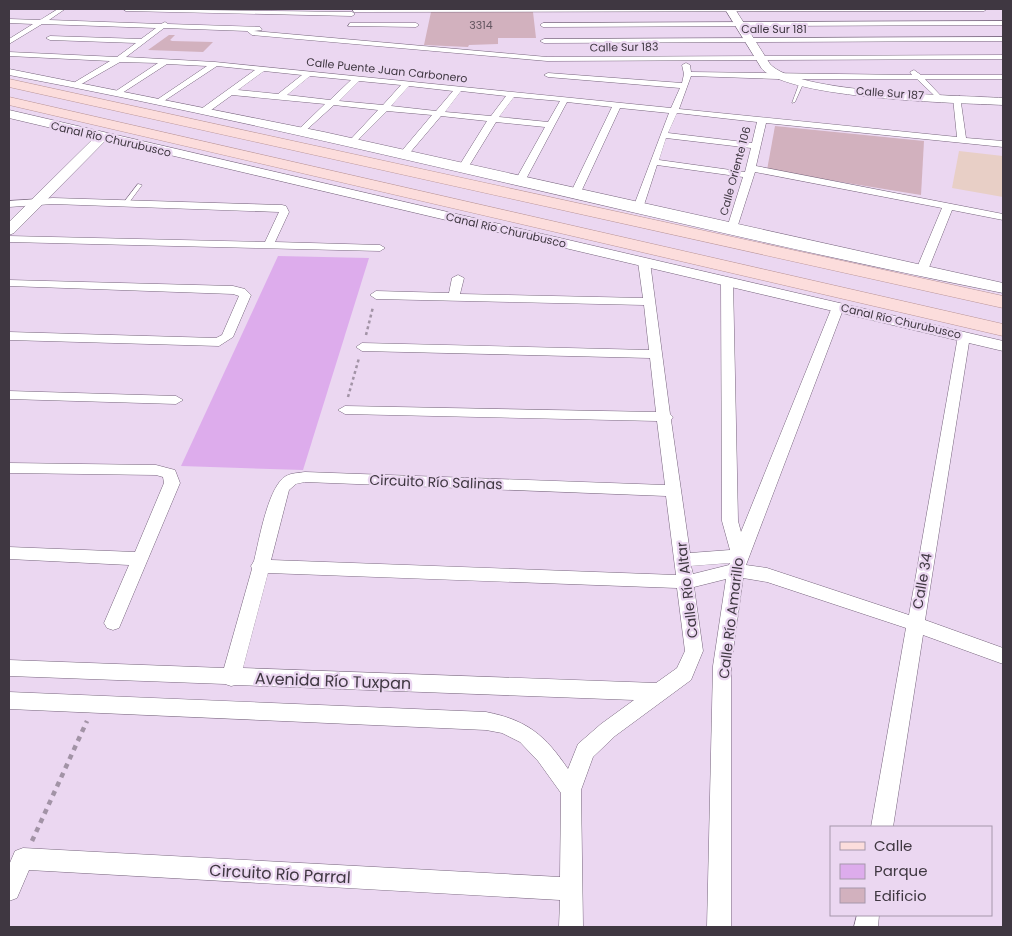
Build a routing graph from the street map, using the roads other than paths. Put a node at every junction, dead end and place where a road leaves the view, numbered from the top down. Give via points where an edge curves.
1 (62, 9) edge
2 (126, 9) edge
3 (421, 9) edge
4 (541, 9) edge
5 (662, 9) edge
6 (730, 9) edge
7 (852, 9) edge
8 (972, 9) edge
9 (984, 9) edge
10 (182, 10) edge
11 (353, 11) edge
12 (9, 20) edge
13 (263, 20) edge
14 (41, 22) junction
15 (991, 23) junction
16 (1003, 23) edge
17 (669, 24) junction
18 (740, 24) junction
19 (867, 24) junction
20 (350, 25) junction
21 (543, 25) junction
22 (162, 26) junction
23 (320, 30) dead end
24 (1003, 32) edge
25 (9, 36) edge
26 (18, 36) junction
27 (415, 36) junction
28 (50, 38) dead end
29 (344, 40) junction
30 (676, 40) junction
31 (750, 40) junction
32 (882, 40) junction
33 (1003, 40) edge
34 (142, 41) junction
35 (544, 41) junction
36 (9, 42) edge
37 (894, 51) junction
38 (9, 54) edge
39 (1003, 57) edge
40 (121, 58) junction
41 (684, 58) junction
42 (761, 58) junction
43 (546, 59) junction
44 (168, 60) junction
45 (215, 64) junction
46 (262, 69) junction
47 (9, 72) edge
48 (309, 73) junction
49 (688, 74) junction
50 (918, 76) junction
51 (1003, 76) edge
52 (778, 77) junction
53 (358, 78) junction
54 (9, 83) edge
55 (408, 83) junction
56 (78, 84) junction
57 (800, 84) junction
58 (550, 86) junction
59 (684, 86) junction
60 (460, 88) junction
61 (231, 92) junction
62 (120, 93) junction
63 (513, 94) junction
64 (280, 96) junction
65 (937, 96) junction
66 (957, 98) junction
67 (565, 99) junction
68 (9, 101) edge
69 (161, 101) junction
70 (332, 102) junction
71 (794, 102) dead end
72 (1003, 102) edge
73 (617, 104) junction
74 (385, 108) junction
75 (674, 110) junction
76 (204, 111) junction
77 (439, 113) junction
78 (9, 114) edge
79 (493, 119) junction
80 (762, 120) junction
81 (550, 125) junction
82 (302, 131) junction
83 (664, 135) junction
84 (102, 137) junction
85 (962, 139) junction
86 (353, 142) junction
87 (1003, 144) edge
88 (755, 146) junction
89 (405, 153) junction
90 (656, 162) junction
91 (464, 166) junction
92 (750, 172) junction
93 (521, 179) junction
94 (140, 185) dead end
95 (576, 192) junction
96 (36, 203) junction
97 (126, 203) junction
98 (9, 204) edge
99 (948, 207) junction
100 (638, 208) junction
101 (1003, 217) edge
102 (732, 228) junction
103 (9, 230) edge
104 (9, 239) edge
105 (269, 244) junction
106 (380, 248) dead end
107 (644, 262) junction
108 (922, 270) junction
109 (458, 278) dead end
110 (727, 281) junction
111 (9, 283) edge
112 (1003, 288) edge
113 (376, 295) dead end
114 (454, 296) junction
115 (649, 302) junction
116 (1003, 302) edge
117 (838, 307) junction
118 (1003, 330) edge
119 (9, 336) edge
120 (964, 336) junction
121 (1003, 346) edge
122 (362, 347) dead end
123 (657, 354) junction
124 (9, 395) edge
125 (176, 400) dead end
126 (345, 410) dead end
127 (666, 416) junction
128 (9, 468) edge
129 (675, 491) junction
130 (9, 554) edge
131 (140, 558) junction
132 (683, 560) junction
133 (738, 563) junction
134 (259, 566) junction
135 (686, 582) junction
136 (113, 623) dead end
137 (915, 624) junction
138 (1003, 656) edge
139 (9, 668) edge
140 (230, 678) junction
141 (658, 692) junction
142 (9, 700) edge
143 (571, 790) junction
144 (882, 826) edge
145 (9, 890) edge
146 (571, 890) junction
147 (571, 927) edge
148 (719, 927) edge

1 - 14 street
2 - 10 street
3 - 4 street
3 - 11 street
3 - 27 street
4 - 5 street
4 - 21 street
5 - 6 street
5 - 17 street
6 - 7 street
6 - 18 street
7 - 8 street
7 - 19 street
8 - 9 street
8 - 15 street
10 - 13 street
10 - 22 street
11 - 13 street
11 - 20 street
12 - 14 street
13 - 22 street
13 - 23 street
13 - 29 street, Calle Sur 183 via 252,33
14 - 22 street
14 - 26 street
15 - 16 street
15 - 19 street
15 - 24 street
17 - 18 street
17 - 21 street
17 - 30 street
18 - 19 street
18 - 31 street
19 - 32 street
20 - 27 street
20 - 29 street
21 - 35 street
22 - 34 street
25 - 26 street
26 - 36 street
27 - 29 street, Calle Sur 183
27 - 43 street, Calle Sur 183
28 - 34 street
30 - 31 street, Calle Sur 181
30 - 35 street, Calle Sur 181
30 - 41 street
31 - 32 street, Calle Sur 181
31 - 42 street
32 - 33 street, Calle Sur 181
32 - 37 street
34 - 40 street
35 - 43 street
37 - 39 street, Calle Sur 183
37 - 42 street, Calle Sur 183
37 - 50 street
38 - 40 street, Calle Puente Juan Carbonero
40 - 44 street, Calle Puente Juan Carbonero
40 - 56 street
41 - 42 street, Calle Sur 183
41 - 43 street, Calle Sur 183
41 - 49 street
42 - 52 street
43 - 58 street
44 - 45 street, Calle Puente Juan Carbonero
44 - 62 street
45 - 46 street, Calle Puente Juan Carbonero
45 - 69 street
46 - 48 street, Calle Puente Juan Carbonero
46 - 61 street
47 - 56 street
48 - 53 street, Calle Puente Juan Carbonero
48 - 64 street
49 - 52 street
49 - 59 street
50 - 51 street
50 - 52 street
50 - 65 street
52 - 57 street, Calle Sur 187
53 - 55 street, Calle Puente Juan Carbonero
53 - 70 street
54 - 116 main road
55 - 60 street, Calle Puente Juan Carbonero
55 - 74 street
56 - 62 street
57 - 65 street, Calle Sur 187
57 - 71 lane
58 - 59 street
58 - 63 street, Calle Puente Juan Carbonero
58 - 67 street, Calle Puente Juan Carbonero
59 - 75 street
60 - 63 street, Calle Puente Juan Carbonero
60 - 77 street
61 - 64 street
61 - 76 street
62 - 69 street
63 - 79 street
64 - 70 street
65 - 66 street, Calle Sur 187
66 - 72 street, Calle Sur 187
66 - 85 street
67 - 73 street, Calle Puente Juan Carbonero
67 - 81 street
68 - 118 main road, Canal Río Churubusco
69 - 76 street
70 - 74 street
70 - 82 street
73 - 75 street, Calle Puente Juan Carbonero
73 - 95 street
74 - 77 street
74 - 86 street
75 - 80 street, Calle Puente Juan Carbonero
75 - 83 street
76 - 82 street
77 - 79 street
77 - 89 street
78 - 84 street, Canal Río Churubusco
79 - 81 street
79 - 91 street
80 - 85 street, Calle Puente Juan Carbonero
80 - 88 street, Calle Oriente 106
81 - 93 street
82 - 86 street
83 - 88 street
83 - 90 street
84 - 96 street
84 - 107 street, Canal Río Churubusco
85 - 87 street, Calle Puente Juan Carbonero
86 - 89 street
88 - 92 street, Calle Oriente 106
89 - 91 street
90 - 92 street
90 - 100 street
91 - 93 street
92 - 99 street
92 - 102 street, Calle Oriente 106
93 - 95 street
94 - 97 lane
95 - 100 street
96 - 97 street
96 - 98 street
96 - 103 street
97 - 105 street via 282,208 284,212
99 - 101 street
99 - 108 street
100 - 102 street
102 - 108 street
104 - 105 street
105 - 106 street
107 - 110 street, Canal Río Churubusco
107 - 115 street, Calle Río Altar
108 - 112 street
109 - 114 street
110 - 117 street, Canal Río Churubusco
110 - 133 street, Calle Río Amarillo via 730,521
111 - 119 street via 242,291 245,295 226,337 219,342
113 - 114 street
114 - 115 street
115 - 123 street, Calle Río Altar
117 - 120 street, Canal Río Churubusco
117 - 133 street
120 - 121 street, Canal Río Churubusco
120 - 137 street, Calle 34
122 - 123 street
123 - 127 street, Calle Río Altar
124 - 125 street
126 - 127 street
127 - 129 street, Calle Río Altar
128 - 131 street via 156,470 170,474 172,483
129 - 132 street, Calle Río Altar
129 - 134 street, Circuito Río Salinas via 305,477 291,480 282,488
130 - 131 street
131 - 136 street
132 - 133 street
132 - 135 street, Calle Río Altar
133 - 135 street
133 - 137 street
133 - 148 street, Calle Río Amarillo via 722,666
134 - 135 street
134 - 140 street, Circuito Río Salinas
135 - 141 street, Calle Río Altar via 694,651 684,674
137 - 138 street
137 - 144 street, Calle 34
139 - 140 street, Avenida Río Tuxpan
140 - 141 street, Avenida Río Tuxpan
141 - 143 street, Calle Río Altar via 585,751
142 - 143 street via 507,724 528,735
143 - 146 street, Calle Río Altar
145 - 146 street, Circuito Río Parral via 23,860
146 - 147 street, Calle Río Altar

